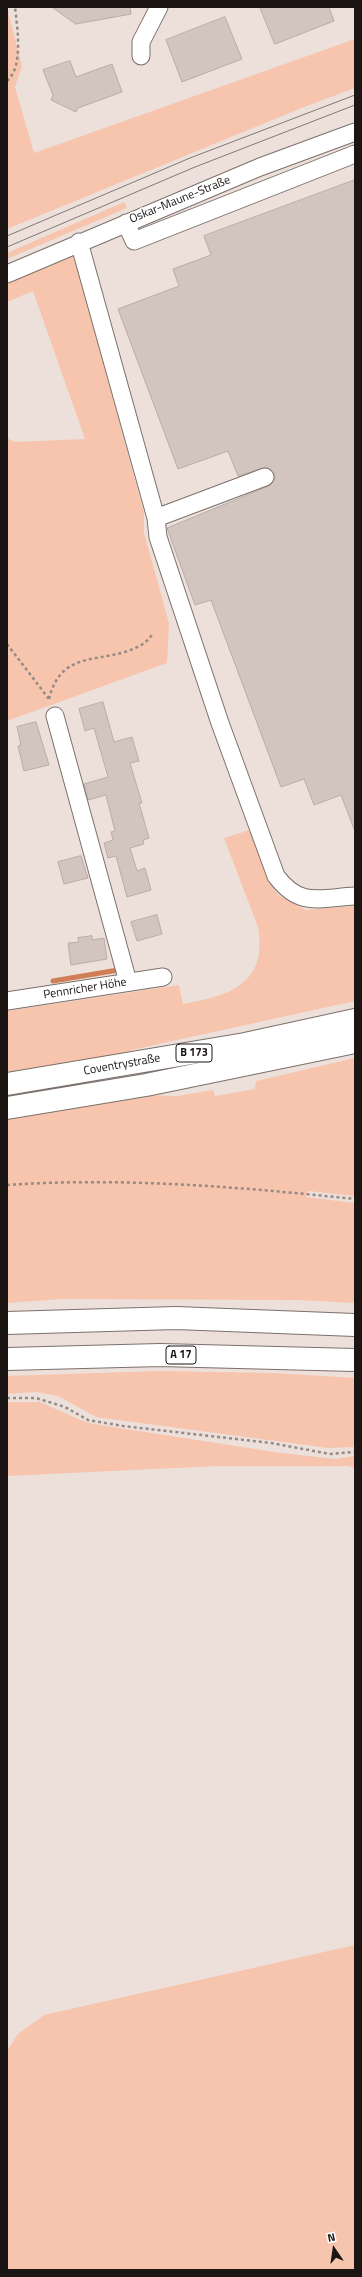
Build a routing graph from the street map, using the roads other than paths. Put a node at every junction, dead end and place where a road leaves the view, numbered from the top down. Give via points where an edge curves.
1 (159, 7) edge
2 (141, 56) dead end
3 (355, 132) edge
4 (355, 154) edge
5 (126, 223) junction
6 (79, 242) junction
7 (7, 274) edge
8 (265, 477) dead end
9 (156, 518) junction
10 (55, 716) road end
11 (355, 896) edge
12 (162, 977) dead end
13 (128, 982) junction
14 (7, 1001) edge
15 (355, 1020) edge
16 (355, 1042) edge
17 (7, 1084) edge
18 (7, 1108) edge
19 (7, 1323) edge
20 (355, 1324) edge
21 (7, 1359) edge
22 (355, 1360) edge

1 - 2 street via 140,42
3 - 5 street, Oskar-Maune-Straße via 260,167
4 - 5 street via 134,241
5 - 6 street, Oskar-Maune-Straße
6 - 7 street, Oskar-Maune-Straße
6 - 9 street
8 - 9 street
9 - 11 street via 158,537 276,876 287,890 302,899
10 - 13 street
12 - 13 street, Pennricher Höhe
13 - 14 street, Pennricher Höhe
15 - 17 highway, Coventrystraße / B 173 via 245,1044
16 - 18 highway, B 173 via 146,1085
19 - 20 highway via 176,1318
21 - 22 highway, A 17 via 160,1355

